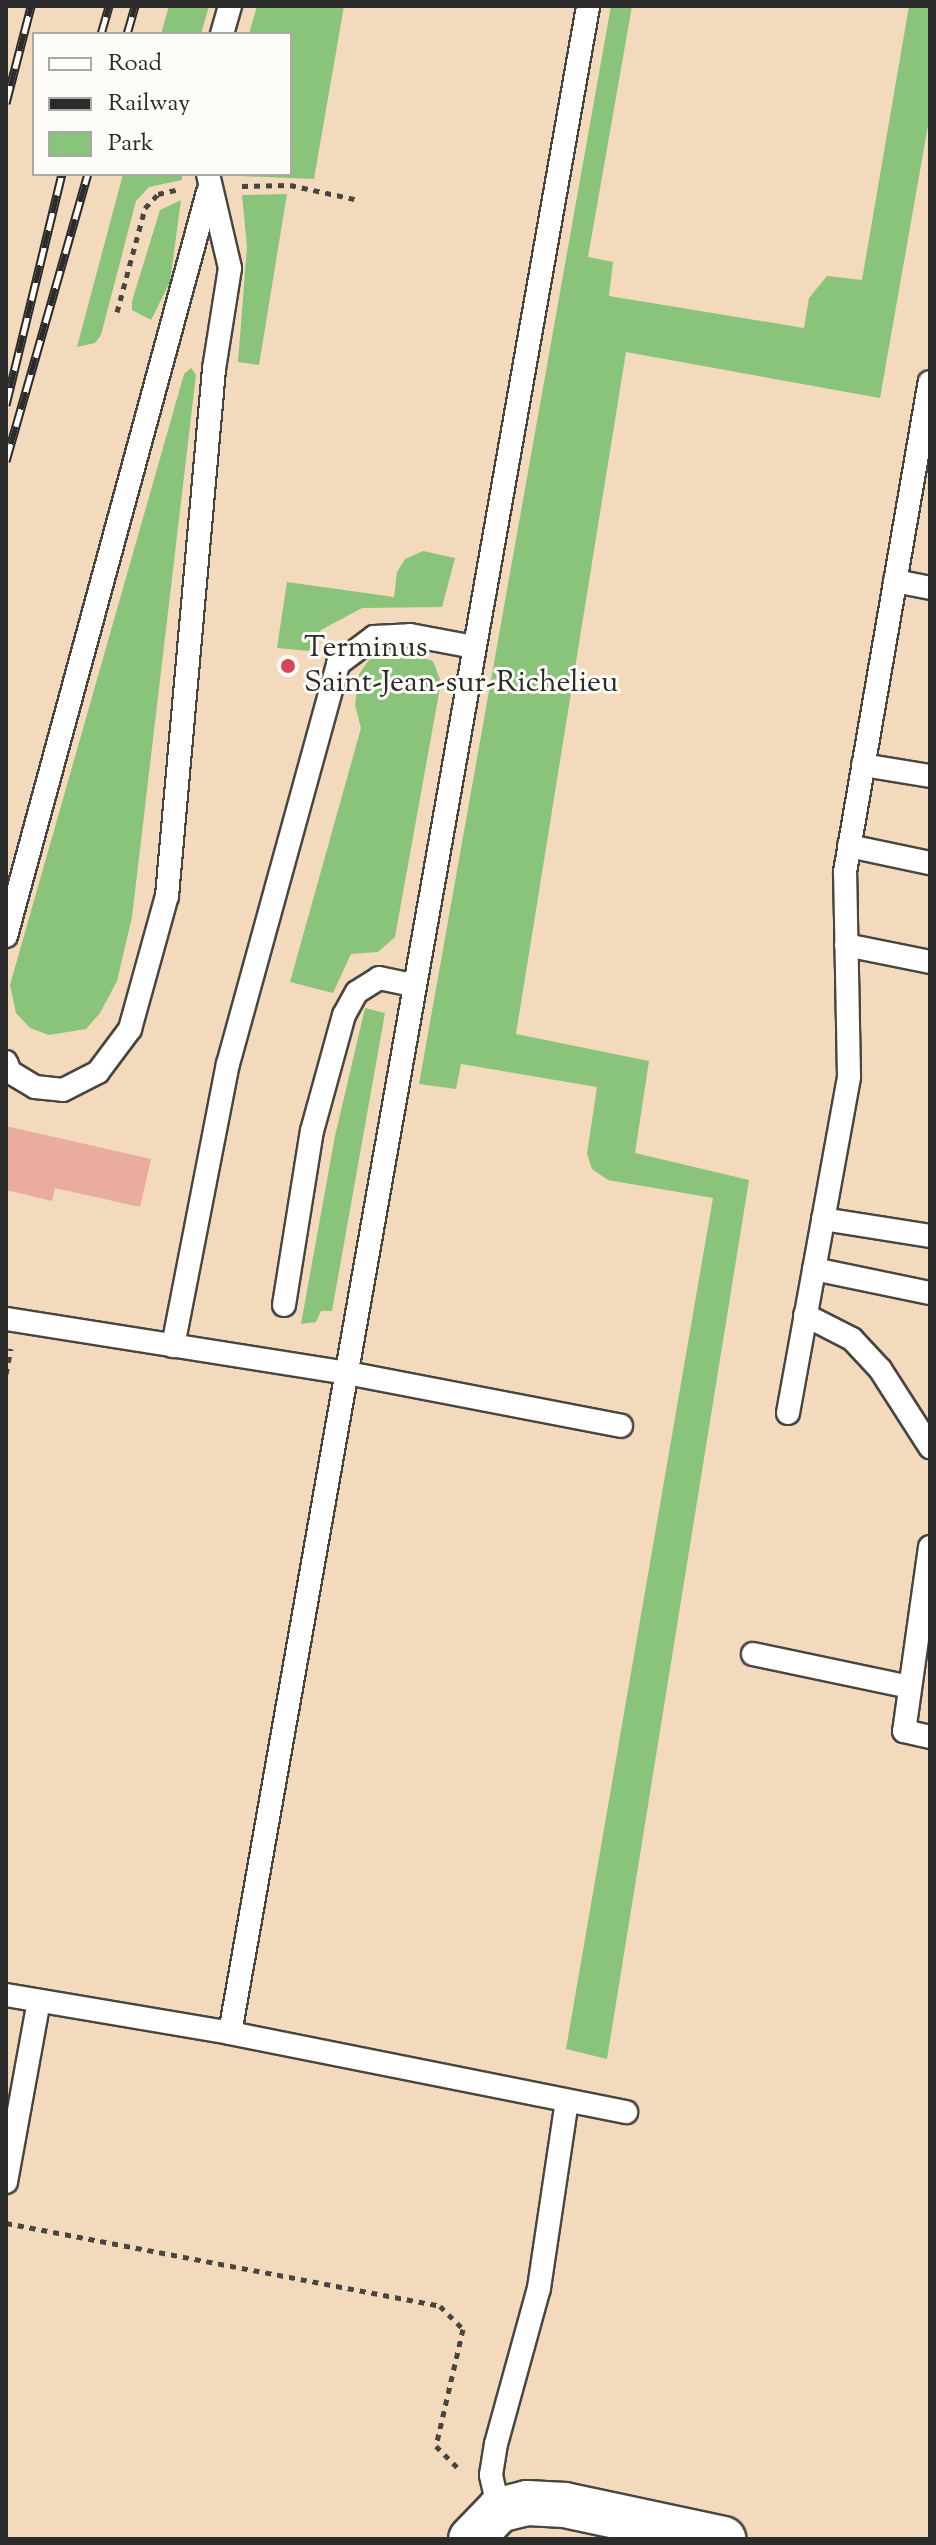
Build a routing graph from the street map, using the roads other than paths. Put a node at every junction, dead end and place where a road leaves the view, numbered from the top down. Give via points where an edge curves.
1 (230, 6) edge
2 (588, 6) edge
3 (223, 32) edge
4 (208, 180) edge
5 (930, 382) edge
6 (895, 581) junction
7 (930, 588) edge
8 (474, 647) junction
9 (863, 765) junction
10 (930, 776) edge
11 (849, 846) junction
12 (930, 863) edge
13 (6, 936) edge
14 (846, 945) junction
15 (930, 962) edge
16 (412, 985) junction
17 (6, 1062) edge
18 (823, 1219) junction
19 (930, 1236) edge
20 (814, 1269) junction
21 (930, 1293) edge
22 (284, 1305) dead end
23 (805, 1315) junction
24 (6, 1319) edge
25 (173, 1346) junction
26 (347, 1373) junction
27 (788, 1413) dead end
28 (621, 1426) dead end
29 (930, 1447) edge
30 (930, 1547) edge
31 (753, 1654) dead end
32 (910, 1687) junction
33 (930, 1737) edge
34 (6, 1995) edge
35 (39, 2001) junction
36 (230, 2033) junction
37 (567, 2101) junction
38 (626, 2112) dead end
39 (6, 2182) edge
40 (485, 2524) edge
41 (723, 2539) edge

1 - 3 lane
2 - 8 lane
4 - 13 lane
4 - 17 lane via 230,268 214,369 167,896 130,1029 98,1072 63,1090 35,1087 10,1072
5 - 6 lane
6 - 7 lane
6 - 9 lane
8 - 16 lane
8 - 25 lane via 410,635 374,637 338,664 235,1037
9 - 10 lane
9 - 11 lane
11 - 12 lane
11 - 14 lane
14 - 15 lane
14 - 18 lane via 849,1076
16 - 22 lane via 379,978 357,992 344,1015 312,1131
16 - 26 lane
18 - 19 lane
18 - 20 lane
20 - 21 lane
20 - 23 lane
23 - 27 lane
23 - 29 lane via 862,1349
24 - 25 lane
25 - 26 lane
26 - 28 lane
26 - 36 lane
30 - 32 lane
31 - 32 lane
32 - 33 lane via 904,1731
34 - 35 lane
35 - 36 lane
35 - 39 lane
36 - 37 lane
37 - 38 lane
37 - 40 lane via 539,2288 496,2444
40 - 41 street via 527,2503 565,2505

